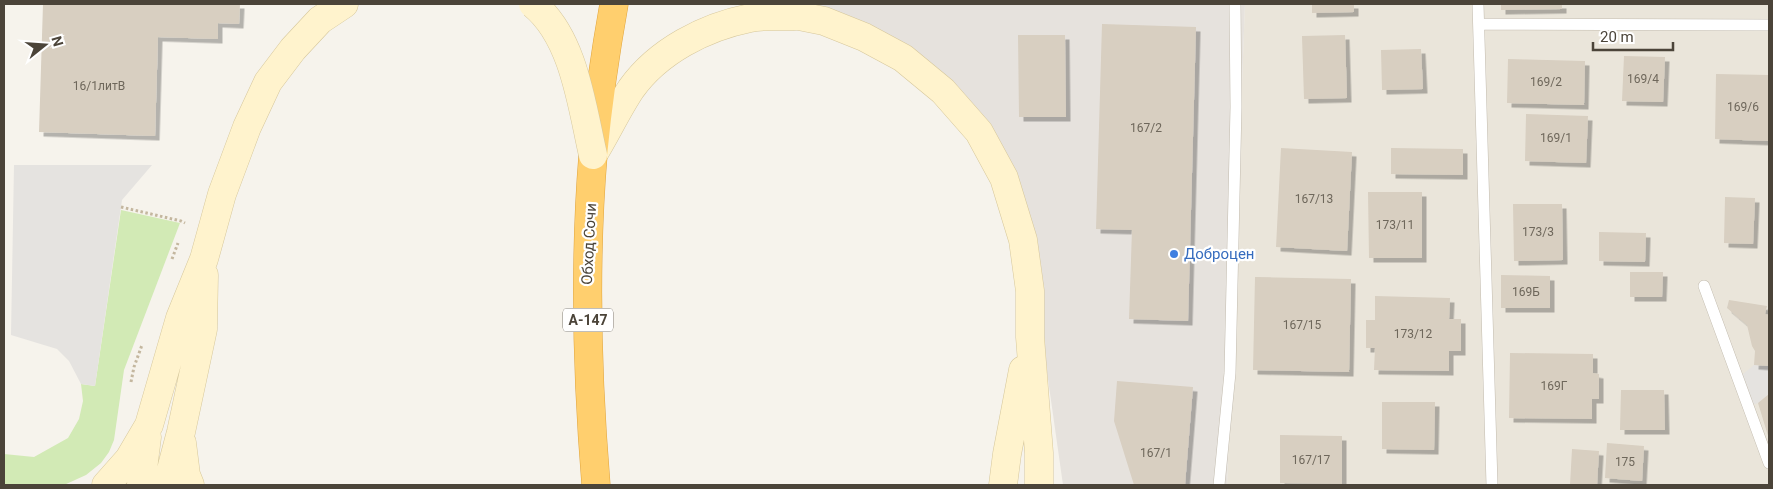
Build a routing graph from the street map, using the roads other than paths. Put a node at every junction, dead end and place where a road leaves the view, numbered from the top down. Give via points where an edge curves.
1 (344, 4) edge
2 (533, 4) edge
3 (614, 4) edge
4 (772, 4) edge
5 (1235, 4) edge
6 (1478, 4) edge
7 (798, 16) junction
8 (1479, 24) junction
9 (1769, 25) edge
10 (593, 155) junction
11 (204, 259) junction
12 (1704, 286) dead end
13 (1030, 336) junction
14 (148, 425) junction
15 (181, 432) junction
16 (1769, 463) edge
17 (106, 485) edge
18 (141, 485) edge
19 (167, 485) edge
20 (190, 485) edge
21 (596, 485) edge
22 (1003, 485) edge
23 (1039, 485) edge
24 (1219, 485) edge
25 (1492, 485) edge

1 - 11 main road via 320,20 268,82 222,194
2 - 10 main road, А-147, bridge via 542,11 563,43 578,87
3 - 10 highway, Обход Сочи / А-147
4 - 7 main road, А-147
5 - 24 lane via 1230,373
6 - 8 lane
7 - 10 main road, А-147 via 750,18 710,30 682,43 653,65 632,89
7 - 13 main road, А-147 via 824,21 903,58 943,90 979,132 1004,178 1023,240 1030,291
8 - 9 lane
8 - 25 lane
10 - 21 highway, Обход Сочи / А-147 via 587,296 591,434
11 - 14 main road via 180,318
11 - 15 main road via 202,329
12 - 16 lane
13 - 22 main road, А-147
13 - 23 main road, А-147
14 - 17 main road via 129,458
14 - 18 main road
15 - 19 main road
15 - 20 main road

